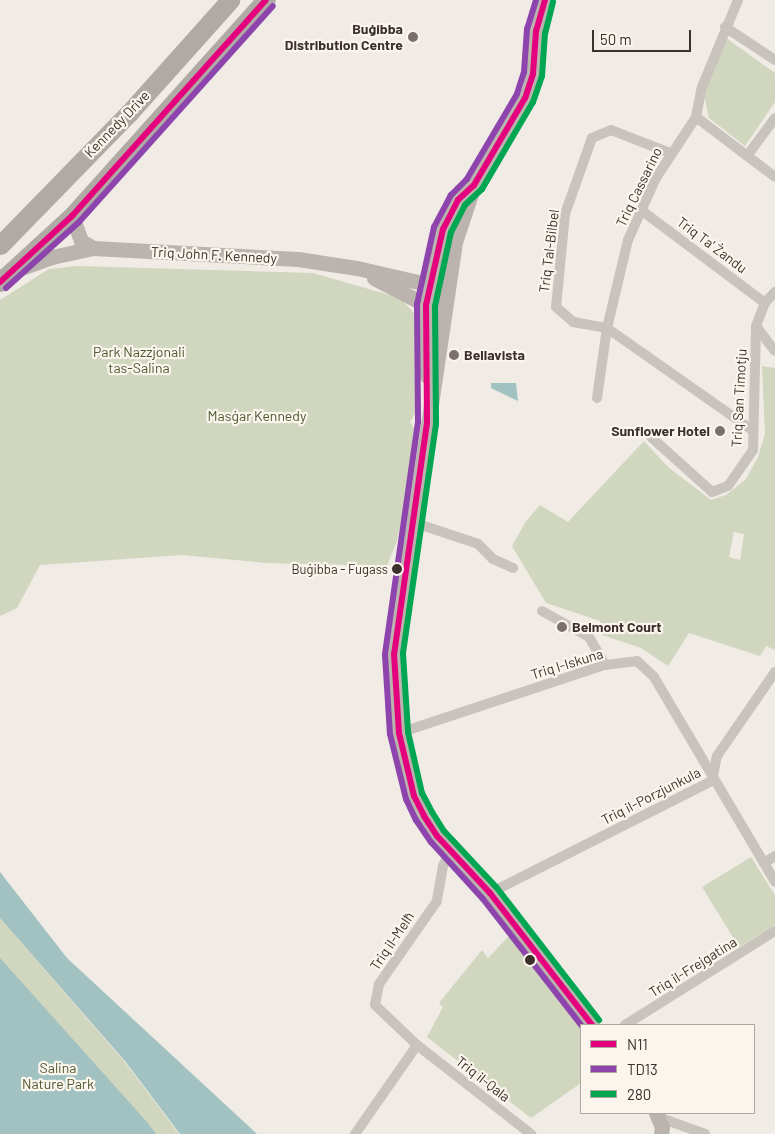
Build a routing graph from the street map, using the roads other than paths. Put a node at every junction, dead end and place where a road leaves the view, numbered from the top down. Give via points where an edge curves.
1 (230, 0) edge
2 (266, 0) edge
3 (545, 0) edge
4 (738, 0) edge
5 (725, 27) junction
6 (775, 60) edge
7 (696, 117) junction
8 (775, 118) edge
9 (670, 154) junction
10 (747, 156) junction
11 (775, 177) edge
12 (474, 185) junction
13 (641, 210) junction
14 (72, 216) junction
15 (2, 242) edge
16 (93, 248) junction
17 (335, 263) junction
18 (16, 270) junction
19 (0, 282) edge
20 (431, 285) junction
21 (775, 292) edge
22 (765, 303) junction
23 (436, 304) junction
24 (756, 326) junction
25 (607, 328) junction
26 (775, 351) edge
27 (597, 398) dead end
28 (752, 430) junction
29 (650, 437) dead end
30 (415, 523) junction
31 (513, 568) dead end
32 (542, 611) dead end
33 (605, 665) junction
34 (775, 672) edge
35 (399, 733) junction
36 (712, 780) junction
37 (451, 850) junction
38 (775, 856) edge
39 (764, 863) junction
40 (775, 882) edge
41 (490, 893) junction
42 (775, 931) edge
43 (591, 1024) edge
44 (627, 1024) edge
45 (418, 1045) junction
46 (657, 1115) edge
47 (355, 1134) edge
48 (531, 1134) edge
49 (661, 1134) edge
50 (705, 1134) edge

1 - 15 highway, Kennedy Drive via 129,113
2 - 14 highway, Kennedy Drive
3 - 12 street via 536,31 533,74 528,90
4 - 5 street, Triq Cassarino
5 - 6 street
5 - 7 street, Triq Cassarino via 702,87
7 - 9 street, Triq Cassarino
7 - 10 street
8 - 10 street
9 - 13 street, Triq Cassarino
9 - 25 street, Triq Tal-Bilbel via 611,130 592,138 571,194 565,214 556,307 573,322
10 - 11 street
12 - 20 street via 458,200 443,229
12 - 23 street
13 - 22 street, Triq Ta' Żandu
13 - 25 street, Triq Cassarino via 628,240
14 - 16 street via 81,241
14 - 18 highway, Kennedy Drive
16 - 17 street, Triq John F. Kennedy via 298,258
16 - 18 street, Triq John F. Kennedy via 52,257
17 - 20 street, Triq John F. Kennedy
17 - 23 street, Triq John F. Kennedy
18 - 19 highway, Kennedy Drive
20 - 23 street
21 - 22 street, Triq San Timotju
22 - 24 street, Triq San Timotju
23 - 30 street
24 - 26 street
24 - 28 street, Triq San Timotju
25 - 27 street, Triq Cassarino
25 - 28 street
28 - 29 street, Triq San Timotju via 753,450 728,486 712,492
30 - 31 street via 478,544 493,559
30 - 35 street via 394,654
32 - 33 street via 589,637
33 - 35 street, Triq l-Iskuna
33 - 36 street, Triq l-Iskuna via 637,661 654,678
34 - 36 street, Triq il-Porzjunkula via 717,756
35 - 37 street via 414,796 437,836
36 - 39 street
36 - 41 street, Triq il-Porzjunkula
37 - 41 street
37 - 45 street, Triq il-Melħ via 443,866 437,901 379,984 375,1005
38 - 39 street
39 - 40 street
41 - 43 street
42 - 44 street, Triq il-Frejgatina
45 - 47 street
45 - 48 street, Triq il-Qala
46 - 49 street
46 - 50 street

